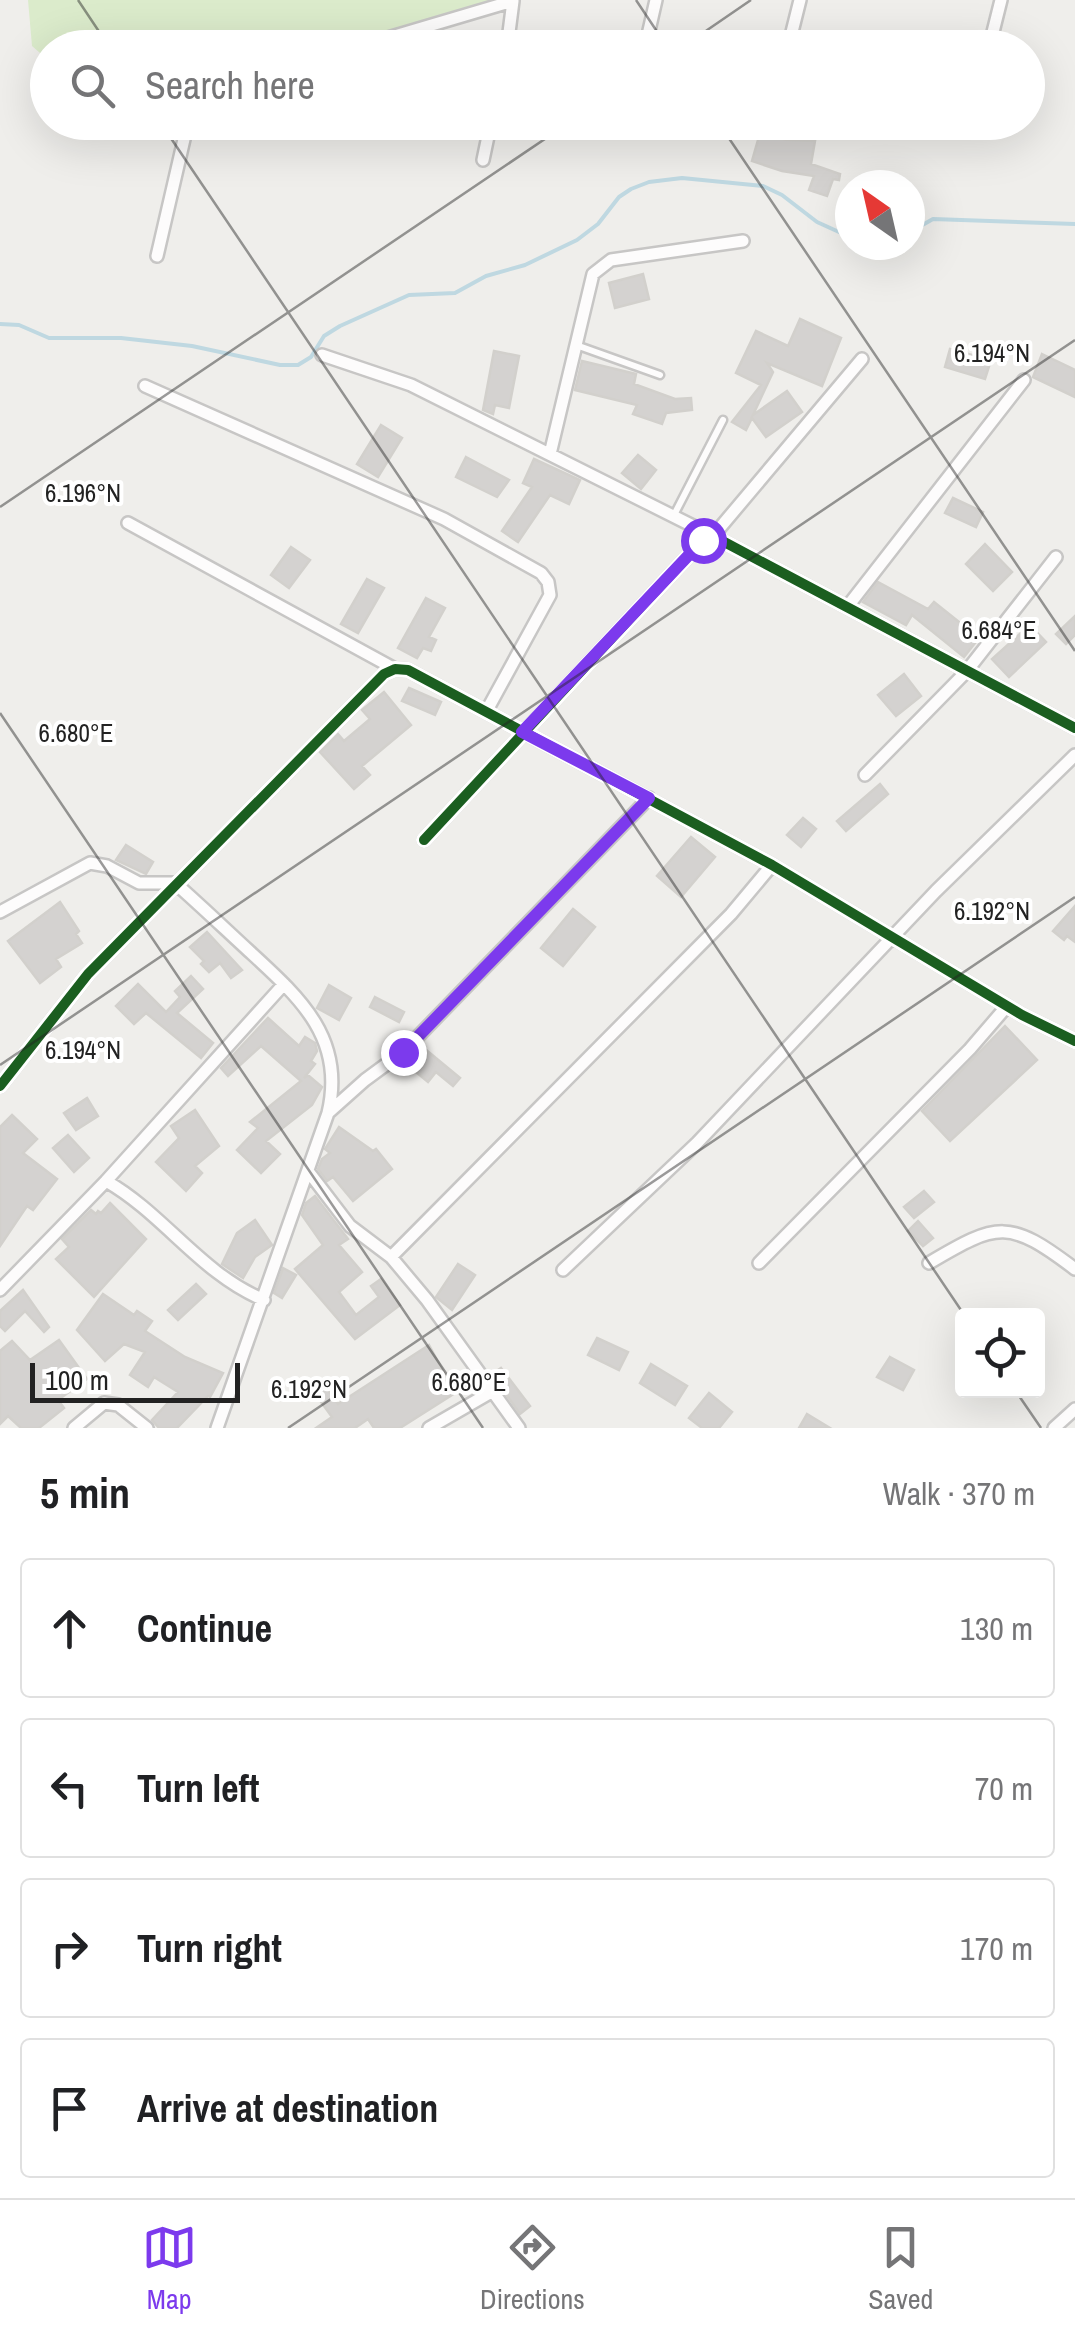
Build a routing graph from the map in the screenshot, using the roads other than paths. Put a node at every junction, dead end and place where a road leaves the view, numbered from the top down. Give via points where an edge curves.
1 (514, 0) edge
2 (656, 0) edge
3 (800, 0) edge
4 (1000, 0) edge
5 (414, 30) edge
6 (510, 30) edge
7 (648, 30) edge
8 (792, 30) edge
9 (993, 30) edge
10 (184, 140) edge
11 (487, 140) edge
12 (482, 160) dead end
13 (743, 241) dead end
14 (157, 256) dead end
15 (575, 345) junction
16 (322, 355) dead end
17 (862, 358) dead end
18 (660, 375) dead end
19 (1024, 380) dead end
20 (145, 386) dead end
21 (723, 420) dead end
22 (550, 454) junction
23 (673, 516) junction
24 (128, 523) dead end
25 (713, 536) junction
26 (1056, 557) dead end
27 (848, 606) junction
28 (395, 669) junction
29 (966, 672) junction
30 (486, 712) junction
31 (1075, 728) edge
32 (522, 732) junction
33 (1075, 755) edge
34 (865, 775) dead end
35 (649, 798) junction
36 (424, 840) dead end
37 (772, 865) junction
38 (175, 883) junction
39 (0, 912) edge
40 (892, 937) junction
41 (284, 984) junction
42 (1007, 1006) junction
43 (1075, 1041) edge
44 (0, 1086) edge
45 (328, 1113) junction
46 (308, 1171) junction
47 (106, 1181) junction
48 (391, 1256) junction
49 (759, 1262) dead end
50 (929, 1263) dead end
51 (1075, 1269) edge
52 (562, 1270) dead end
53 (0, 1290) edge
54 (264, 1300) junction
55 (492, 1391) junction
56 (1075, 1408) edge
57 (74, 1428) edge
58 (147, 1428) edge
59 (216, 1428) edge
60 (428, 1428) edge
61 (519, 1428) edge
62 (1054, 1428) edge

1 - 5 street
1 - 6 street
2 - 7 street
3 - 8 street
4 - 9 street
10 - 14 street
11 - 12 street
13 - 15 street via 604,264 593,274
15 - 18 lane
15 - 22 street
16 - 22 street via 411,384
17 - 25 street
19 - 27 street
20 - 30 street via 444,520 541,573 550,595
21 - 23 lane
22 - 23 street
23 - 25 street
24 - 28 street
25 - 27 street
25 - 32 street
26 - 29 street
27 - 29 street
28 - 30 street
28 - 38 street
29 - 31 street
29 - 34 street
30 - 32 street
32 - 35 street
32 - 36 street
33 - 40 street
35 - 37 street
35 - 45 street via 403,1052
37 - 40 street
37 - 48 street
38 - 39 street via 139,883 90,863
38 - 41 street
38 - 44 street via 88,974
40 - 42 street
40 - 52 street via 696,1143
41 - 45 street via 316,1022 333,1068
41 - 47 street
42 - 43 street
42 - 49 street
45 - 46 street
46 - 48 street via 359,1235
46 - 54 street
47 - 53 street
47 - 54 street via 220,1276
48 - 55 street
50 - 51 street via 978,1234 1016,1232
54 - 59 street
55 - 60 street
55 - 61 street
56 - 62 street
57 - 58 street via 104,1403 118,1404

